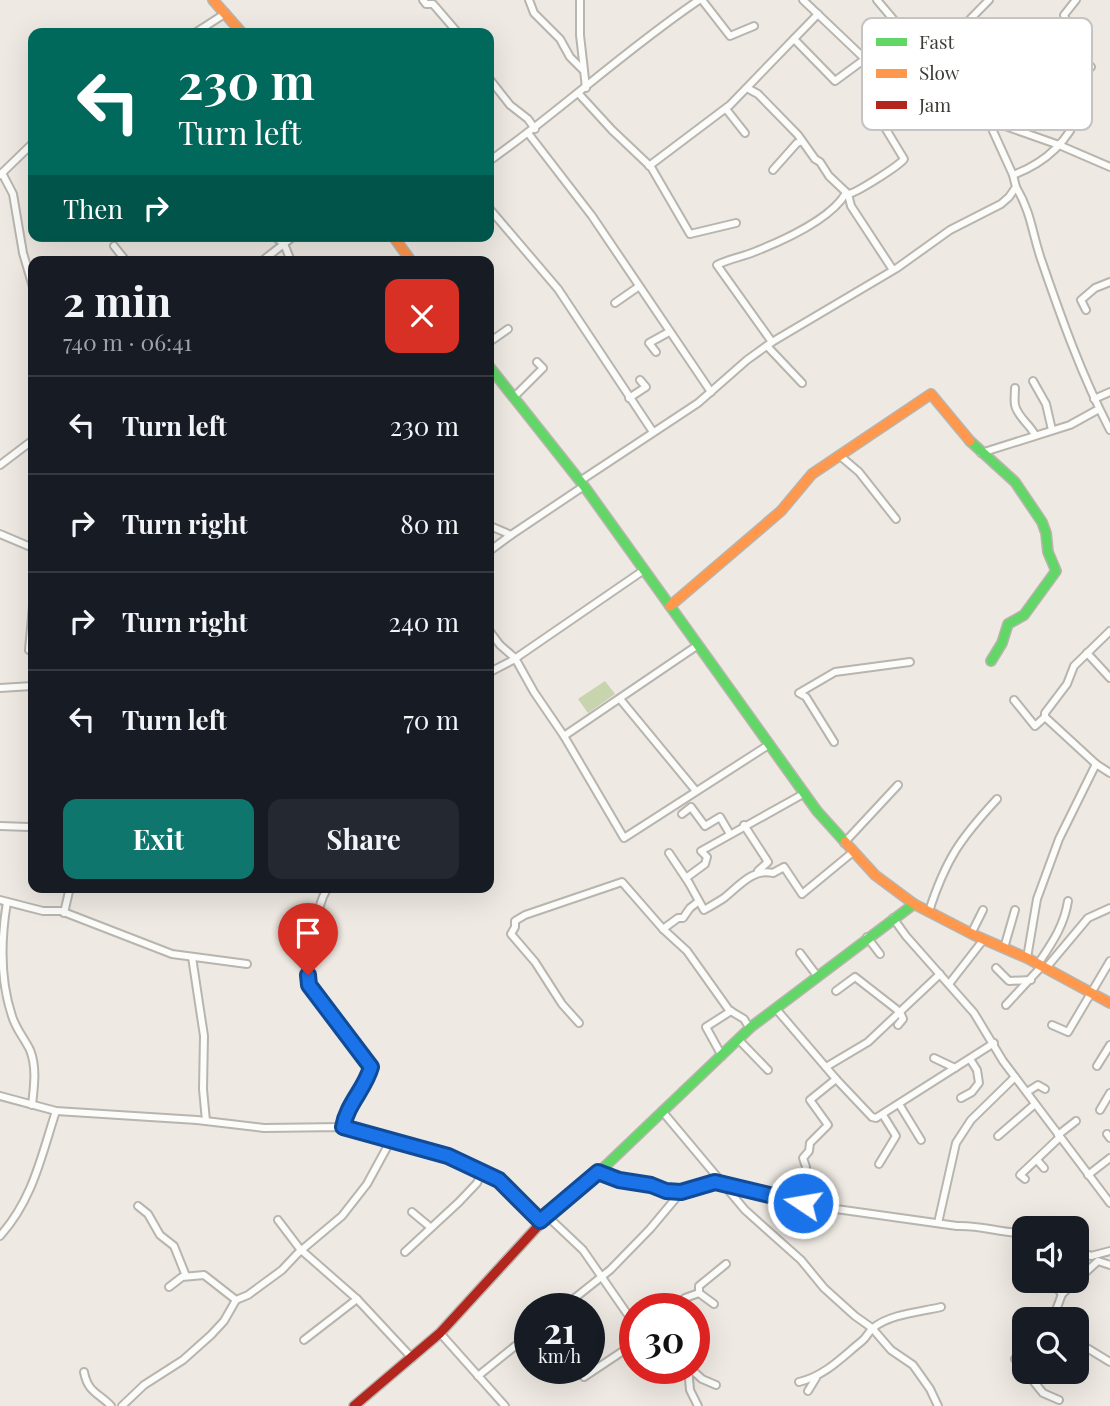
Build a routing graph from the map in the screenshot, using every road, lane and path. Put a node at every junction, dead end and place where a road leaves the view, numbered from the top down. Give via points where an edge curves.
1 (423, 0) edge
2 (529, 0) edge
3 (580, 0) edge
4 (700, 0) edge
5 (803, 0) edge
6 (989, 0) edge
7 (1076, 0) edge
8 (217, 1) edge
9 (879, 1) edge
10 (226, 13) junction
11 (818, 14) junction
12 (893, 18) edge
13 (971, 18) edge
14 (1065, 18) edge
15 (754, 26) dead end
16 (203, 28) edge
17 (238, 28) edge
18 (454, 28) edge
19 (794, 39) junction
20 (862, 56) edge
21 (862, 61) edge
22 (583, 69) junction
23 (494, 85) edge
24 (586, 88) junction
25 (747, 88) junction
26 (579, 94) junction
27 (726, 109) junction
28 (886, 130) edge
29 (992, 130) edge
30 (1016, 130) edge
31 (1071, 130) edge
32 (532, 131) junction
33 (745, 133) dead end
34 (802, 141) junction
35 (1059, 145) junction
36 (28, 147) edge
37 (494, 158) edge
38 (649, 166) junction
39 (1110, 167) edge
40 (773, 170) dead end
41 (1, 174) edge
42 (1013, 176) junction
43 (1016, 187) junction
44 (847, 194) junction
45 (494, 214) edge
46 (736, 223) dead end
47 (282, 242) edge
48 (286, 242) edge
49 (284, 244) junction
50 (114, 246) dead end
51 (122, 256) edge
52 (268, 256) edge
53 (288, 256) edge
54 (28, 270) edge
55 (893, 270) junction
56 (1110, 282) edge
57 (638, 286) junction
58 (615, 303) dead end
59 (1086, 310) dead end
60 (508, 328) dead end
61 (668, 332) junction
62 (494, 338) edge
63 (770, 344) junction
64 (656, 352) dead end
65 (537, 362) dead end
66 (494, 374) edge
67 (640, 380) dead end
68 (1033, 381) dead end
69 (802, 383) dead end
70 (1015, 387) dead end
71 (711, 392) junction
72 (1110, 392) edge
73 (514, 397) junction
74 (629, 398) junction
75 (1094, 399) junction
76 (1099, 409) junction
77 (1052, 430) junction
78 (1110, 430) edge
79 (653, 432) junction
80 (1035, 435) junction
81 (28, 444) edge
82 (981, 453) junction
83 (839, 455) junction
84 (0, 465) edge
85 (582, 484) junction
86 (896, 519) dead end
87 (494, 528) edge
88 (0, 534) edge
89 (511, 535) junction
90 (28, 546) edge
91 (494, 548) edge
92 (644, 570) junction
93 (670, 606) junction
94 (1110, 631) edge
95 (494, 637) edge
96 (698, 645) junction
97 (1087, 653) junction
98 (515, 658) junction
99 (991, 661) dead end
100 (909, 662) dead end
101 (494, 670) edge
102 (1110, 678) edge
103 (28, 685) edge
104 (0, 688) edge
105 (620, 699) junction
106 (1014, 700) dead end
107 (1045, 717) junction
108 (564, 737) junction
109 (834, 742) dead end
110 (770, 744) junction
111 (1096, 764) junction
112 (1110, 774) edge
113 (898, 785) dead end
114 (697, 790) junction
115 (805, 793) junction
116 (705, 796) dead end
117 (997, 799) dead end
118 (682, 814) dead end
119 (744, 825) junction
120 (0, 826) edge
121 (28, 827) edge
122 (730, 834) junction
123 (844, 843) junction
124 (853, 852) junction
125 (754, 874) junction
126 (689, 883) junction
127 (69, 893) edge
128 (326, 893) edge
129 (4, 901) edge
130 (1068, 901) dead end
131 (914, 904) junction
132 (1110, 908) edge
133 (1016, 909) dead end
134 (983, 910) dead end
135 (929, 911) junction
136 (64, 913) junction
137 (893, 918) junction
138 (663, 929) junction
139 (971, 934) junction
140 (867, 937) junction
141 (984, 939) junction
142 (1004, 948) junction
143 (800, 953) dead end
144 (880, 954) dead end
145 (192, 957) junction
146 (1027, 958) junction
147 (1110, 961) edge
148 (247, 964) dead end
149 (1042, 966) junction
150 (996, 968) dead end
151 (940, 974) junction
152 (818, 977) junction
153 (1031, 980) junction
154 (1009, 981) junction
155 (949, 984) junction
156 (309, 985) junction
157 (1001, 988) dead end
158 (836, 991) dead end
159 (303, 993) dead end
160 (1091, 993) junction
161 (1110, 1002) edge
162 (1006, 1005) dead end
163 (777, 1010) junction
164 (731, 1012) junction
165 (900, 1012) junction
166 (579, 1023) dead end
167 (1052, 1025) dead end
168 (898, 1026) dead end
169 (750, 1030) junction
170 (739, 1040) junction
171 (993, 1043) junction
172 (1110, 1045) edge
173 (722, 1056) junction
174 (934, 1058) dead end
175 (970, 1059) junction
176 (1097, 1066) dead end
177 (826, 1067) junction
178 (956, 1068) junction
179 (768, 1070) dead end
180 (1015, 1077) junction
181 (836, 1079) junction
182 (1045, 1089) dead end
183 (1027, 1092) junction
184 (1110, 1093) edge
185 (0, 1096) edge
186 (961, 1098) dead end
187 (899, 1104) junction
188 (1035, 1104) junction
189 (32, 1105) junction
190 (1100, 1110) dead end
191 (56, 1111) junction
192 (662, 1111) junction
193 (883, 1115) junction
194 (206, 1121) junction
195 (1076, 1121) dead end
196 (343, 1127) junction
197 (998, 1136) dead end
198 (1059, 1136) junction
199 (391, 1140) junction
200 (921, 1140) dead end
201 (1110, 1158) edge
202 (1037, 1160) junction
203 (879, 1164) dead end
204 (1044, 1168) dead end
205 (482, 1172) junction
206 (598, 1172) junction
207 (1088, 1175) junction
208 (1025, 1180) dead end
209 (723, 1185) junction
210 (681, 1192) junction
211 (803, 1203) junction
212 (1110, 1203) edge
213 (138, 1206) dead end
214 (412, 1212) dead end
215 (543, 1218) junction
216 (278, 1220) dead end
217 (938, 1223) junction
218 (430, 1227) junction
219 (1012, 1233) edge
220 (0, 1236) edge
221 (302, 1251) junction
222 (1110, 1251) edge
223 (405, 1252) dead end
224 (1089, 1255) edge
225 (726, 1264) dead end
226 (1110, 1265) edge
227 (1089, 1269) edge
228 (186, 1276) junction
229 (601, 1277) junction
230 (169, 1287) dead end
231 (581, 1293) edge
232 (699, 1293) edge
233 (1062, 1294) edge
234 (357, 1299) junction
235 (236, 1300) junction
236 (710, 1301) edge
237 (619, 1302) edge
238 (714, 1304) dead end
239 (941, 1307) dead end
240 (1057, 1307) edge
241 (872, 1328) junction
242 (440, 1333) junction
243 (304, 1340) dead end
244 (514, 1347) edge
245 (1089, 1349) edge
246 (412, 1359) junction
247 (1110, 1362) edge
248 (84, 1372) dead end
249 (478, 1376) junction
250 (816, 1378) junction
251 (710, 1382) edge
252 (799, 1382) dead end
253 (690, 1384) edge
254 (1036, 1384) edge
255 (716, 1385) dead end
256 (808, 1391) dead end
257 (1059, 1400) dead end
258 (111, 1406) edge
259 (122, 1406) edge
260 (354, 1406) edge
261 (505, 1406) edge
262 (698, 1406) edge
263 (938, 1406) edge

1 - 18 street
2 - 22 street via 534,13
3 - 22 street
4 - 15 street via 730,36
4 - 24 street via 664,23
5 - 11 street
6 - 13 street
7 - 14 street
8 - 10 street
9 - 12 street
10 - 16 street
10 - 17 street
11 - 19 street
11 - 20 street
19 - 21 street via 835,81
19 - 25 street
22 - 24 street
23 - 32 street via 528,119
24 - 26 street
25 - 27 street
25 - 34 street
26 - 32 street
26 - 38 street
27 - 33 street
27 - 38 street
28 - 44 street via 904,159 901,164
29 - 42 street
30 - 35 street
31 - 35 street
32 - 37 street
32 - 57 street
34 - 40 street
34 - 44 street
35 - 39 street
35 - 42 street via 1035,166
36 - 41 street
38 - 46 street via 690,234
41 - 54 street via 13,194
42 - 43 street
43 - 55 street via 1001,204 950,230
43 - 75 street via 1027,206 1061,320
44 - 55 street
44 - 63 street via 804,228 717,265
45 - 74 street via 558,289
47 - 49 street
48 - 49 street
49 - 52 street
49 - 53 street
50 - 51 street
55 - 63 street
56 - 59 street via 1081,300
57 - 58 street
57 - 61 street
60 - 62 street
61 - 64 street via 649,343
61 - 71 street
63 - 69 street
63 - 71 street
65 - 73 street via 543,368
66 - 73 street
67 - 74 street via 646,387
68 - 77 street via 1046,404
70 - 80 street via 1017,411
71 - 79 street
72 - 75 street
73 - 85 street
74 - 79 street
75 - 76 street
76 - 77 street
76 - 78 street
77 - 80 street
79 - 85 street
80 - 82 street
81 - 84 street
82 - 83 street via 931,394
82 - 99 street via 1015,482 1037,515 1056,571 1024,615 1008,624
83 - 86 street via 859,472
83 - 93 street via 812,474 781,511
85 - 89 street
85 - 92 street
87 - 89 street
88 - 90 street
89 - 91 street
92 - 93 street
92 - 98 street
93 - 96 street
94 - 97 street
95 - 98 street
96 - 105 street
96 - 110 street
97 - 102 street
97 - 107 street via 1074,666
98 - 101 street
98 - 108 street
100 - 109 street via 835,672 799,693
103 - 104 street
105 - 108 street
105 - 114 street
106 - 107 street via 1035,726
107 - 111 street
108 - 114 street via 624,838
110 - 114 street
110 - 115 street
111 - 112 street
111 - 146 street via 1059,839 1037,899
113 - 123 street
114 - 116 street
115 - 119 street
115 - 123 street
117 - 135 street via 958,844 942,872
118 - 122 street via 691,807 705,826 720,817
119 - 122 street
119 - 125 street via 768,862
120 - 121 street
122 - 126 street via 701,851 707,857 705,864 686,878 669,853
123 - 124 street
124 - 125 street via 802,894 783,867
124 - 131 street
125 - 126 street via 704,910
126 - 138 street via 699,901 683,918
127 - 136 street
128 - 156 street via 315,919
129 - 136 street
129 - 189 street via 5,982 11,1014 34,1065
130 - 149 street
131 - 135 street
131 - 137 street
132 - 149 street via 1088,918
133 - 142 street
134 - 139 street
135 - 139 street
136 - 145 street via 172,954
137 - 140 street
137 - 151 street
138 - 164 street via 687,951
138 - 166 street via 622,882 515,921 510,934
139 - 141 street
140 - 144 street
140 - 152 street
141 - 142 street
141 - 155 street
142 - 146 street
143 - 152 street
145 - 148 street
145 - 194 street via 204,1036
146 - 149 street
147 - 160 street
149 - 153 street
149 - 160 street
150 - 154 street
151 - 155 street
151 - 165 street
152 - 163 street
153 - 154 street
153 - 162 street
154 - 157 street
155 - 171 street
156 - 159 street
156 - 196 street via 371,1067
158 - 165 street via 855,977
160 - 161 street
160 - 167 street via 1068,1032
163 - 169 street
163 - 177 street
164 - 169 street via 744,1018
164 - 173 street via 706,1027
165 - 168 street via 903,1019
165 - 177 street via 868,1042
169 - 170 street
170 - 173 street
170 - 179 street
171 - 175 street
171 - 180 street
172 - 176 street
173 - 192 street
174 - 178 street
175 - 178 street
175 - 186 street via 979,1083
177 - 181 street
178 - 187 street
180 - 183 street
180 - 217 street via 971,1119 956,1143
181 - 193 street via 872,1117
181 - 211 street via 810,1100 828,1125 803,1158
182 - 183 street via 1038,1085
183 - 188 street
184 - 190 street
185 - 189 street
187 - 193 street
187 - 200 street
188 - 197 street
188 - 198 street
189 - 191 street
191 - 194 street
191 - 220 street via 35,1181
192 - 206 street
192 - 209 street
193 - 203 street via 896,1136
194 - 196 street via 264,1128
195 - 198 street
196 - 199 street
198 - 202 street
198 - 207 street
199 - 205 street via 448,1156
199 - 221 street via 367,1184 342,1216
201 - 207 street
202 - 204 street
202 - 208 street via 1020,1175
205 - 215 street via 499,1180
205 - 218 street via 477,1183
206 - 210 street
206 - 215 street
207 - 212 street
209 - 210 street via 715,1182
209 - 211 street
209 - 241 street via 838,1301
210 - 229 street
211 - 217 street
213 - 228 street via 174,1246
214 - 218 street
215 - 229 street via 583,1250
215 - 242 street
216 - 221 street
217 - 219 street via 980,1225
218 - 223 street
221 - 234 street
221 - 235 street
222 - 224 street
225 - 232 street via 699,1286
226 - 227 street via 1098,1261
228 - 230 street
228 - 235 street via 204,1275
229 - 231 street
229 - 237 street
233 - 240 street
234 - 243 street
234 - 246 street
235 - 259 street via 211,1335
236 - 238 street
239 - 241 street
241 - 250 street
241 - 263 street via 891,1350 913,1365
242 - 246 street
242 - 249 street
244 - 249 street
245 - 247 street
246 - 260 street
248 - 258 street via 94,1394
249 - 261 street
250 - 252 street
250 - 256 street
251 - 255 street
253 - 262 street
254 - 257 street

